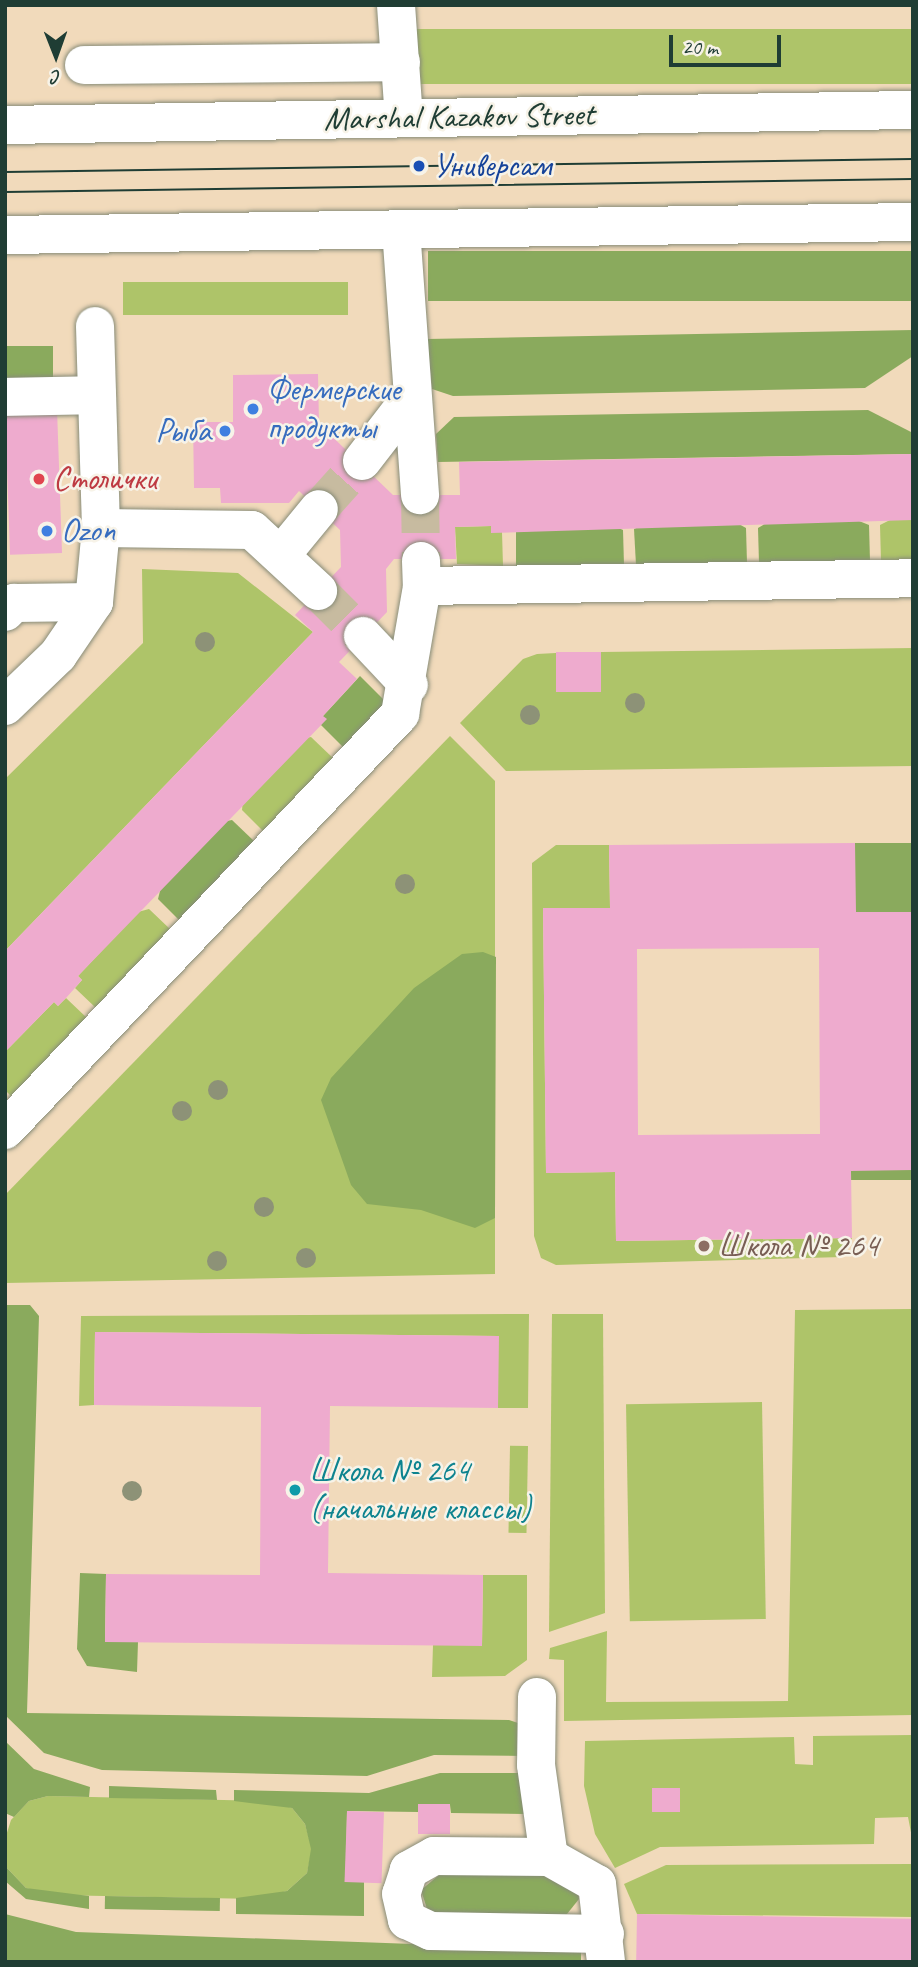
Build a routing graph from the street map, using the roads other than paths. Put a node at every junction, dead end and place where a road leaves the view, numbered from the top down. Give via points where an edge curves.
1 (396, 5) edge
2 (401, 62) junction
3 (84, 65) dead end
4 (913, 110) edge
5 (404, 118) junction
6 (5, 125) edge
7 (913, 222) edge
8 (401, 229) junction
9 (5, 235) edge
10 (95, 326) dead end
11 (97, 395) junction
12 (412, 396) junction
13 (5, 397) edge
14 (362, 461) tunnel mouth
15 (420, 495) tunnel mouth
16 (319, 509) tunnel mouth
17 (101, 528) junction
18 (282, 554) junction
19 (913, 578) edge
20 (318, 591) tunnel mouth
21 (94, 602) junction
22 (5, 612) edge
23 (363, 636) tunnel mouth
24 (409, 685) junction
25 (5, 706) edge
26 (5, 1130) edge
27 (537, 1697) dead end
28 (549, 1857) junction
29 (606, 1948) edge

1 - 2 street
2 - 3 street
2 - 5 street
4 - 5 street, Marshal Kazakov Street
5 - 6 street, Marshal Kazakov Street
7 - 8 street
8 - 9 street
8 - 12 street
10 - 11 street
11 - 13 street
11 - 17 street
12 - 14 street
12 - 15 street
16 - 18 street
17 - 18 street via 236,527 252,530
17 - 21 street
18 - 20 street
19 - 24 street via 421,572
21 - 22 street via 14,603
21 - 25 street via 58,655
23 - 24 street
24 - 26 street via 400,714
27 - 28 street via 536,1765
28 - 29 street via 597,1884
28 - 29 street via 434,1856 409,1870 401,1894 407,1920 431,1930

